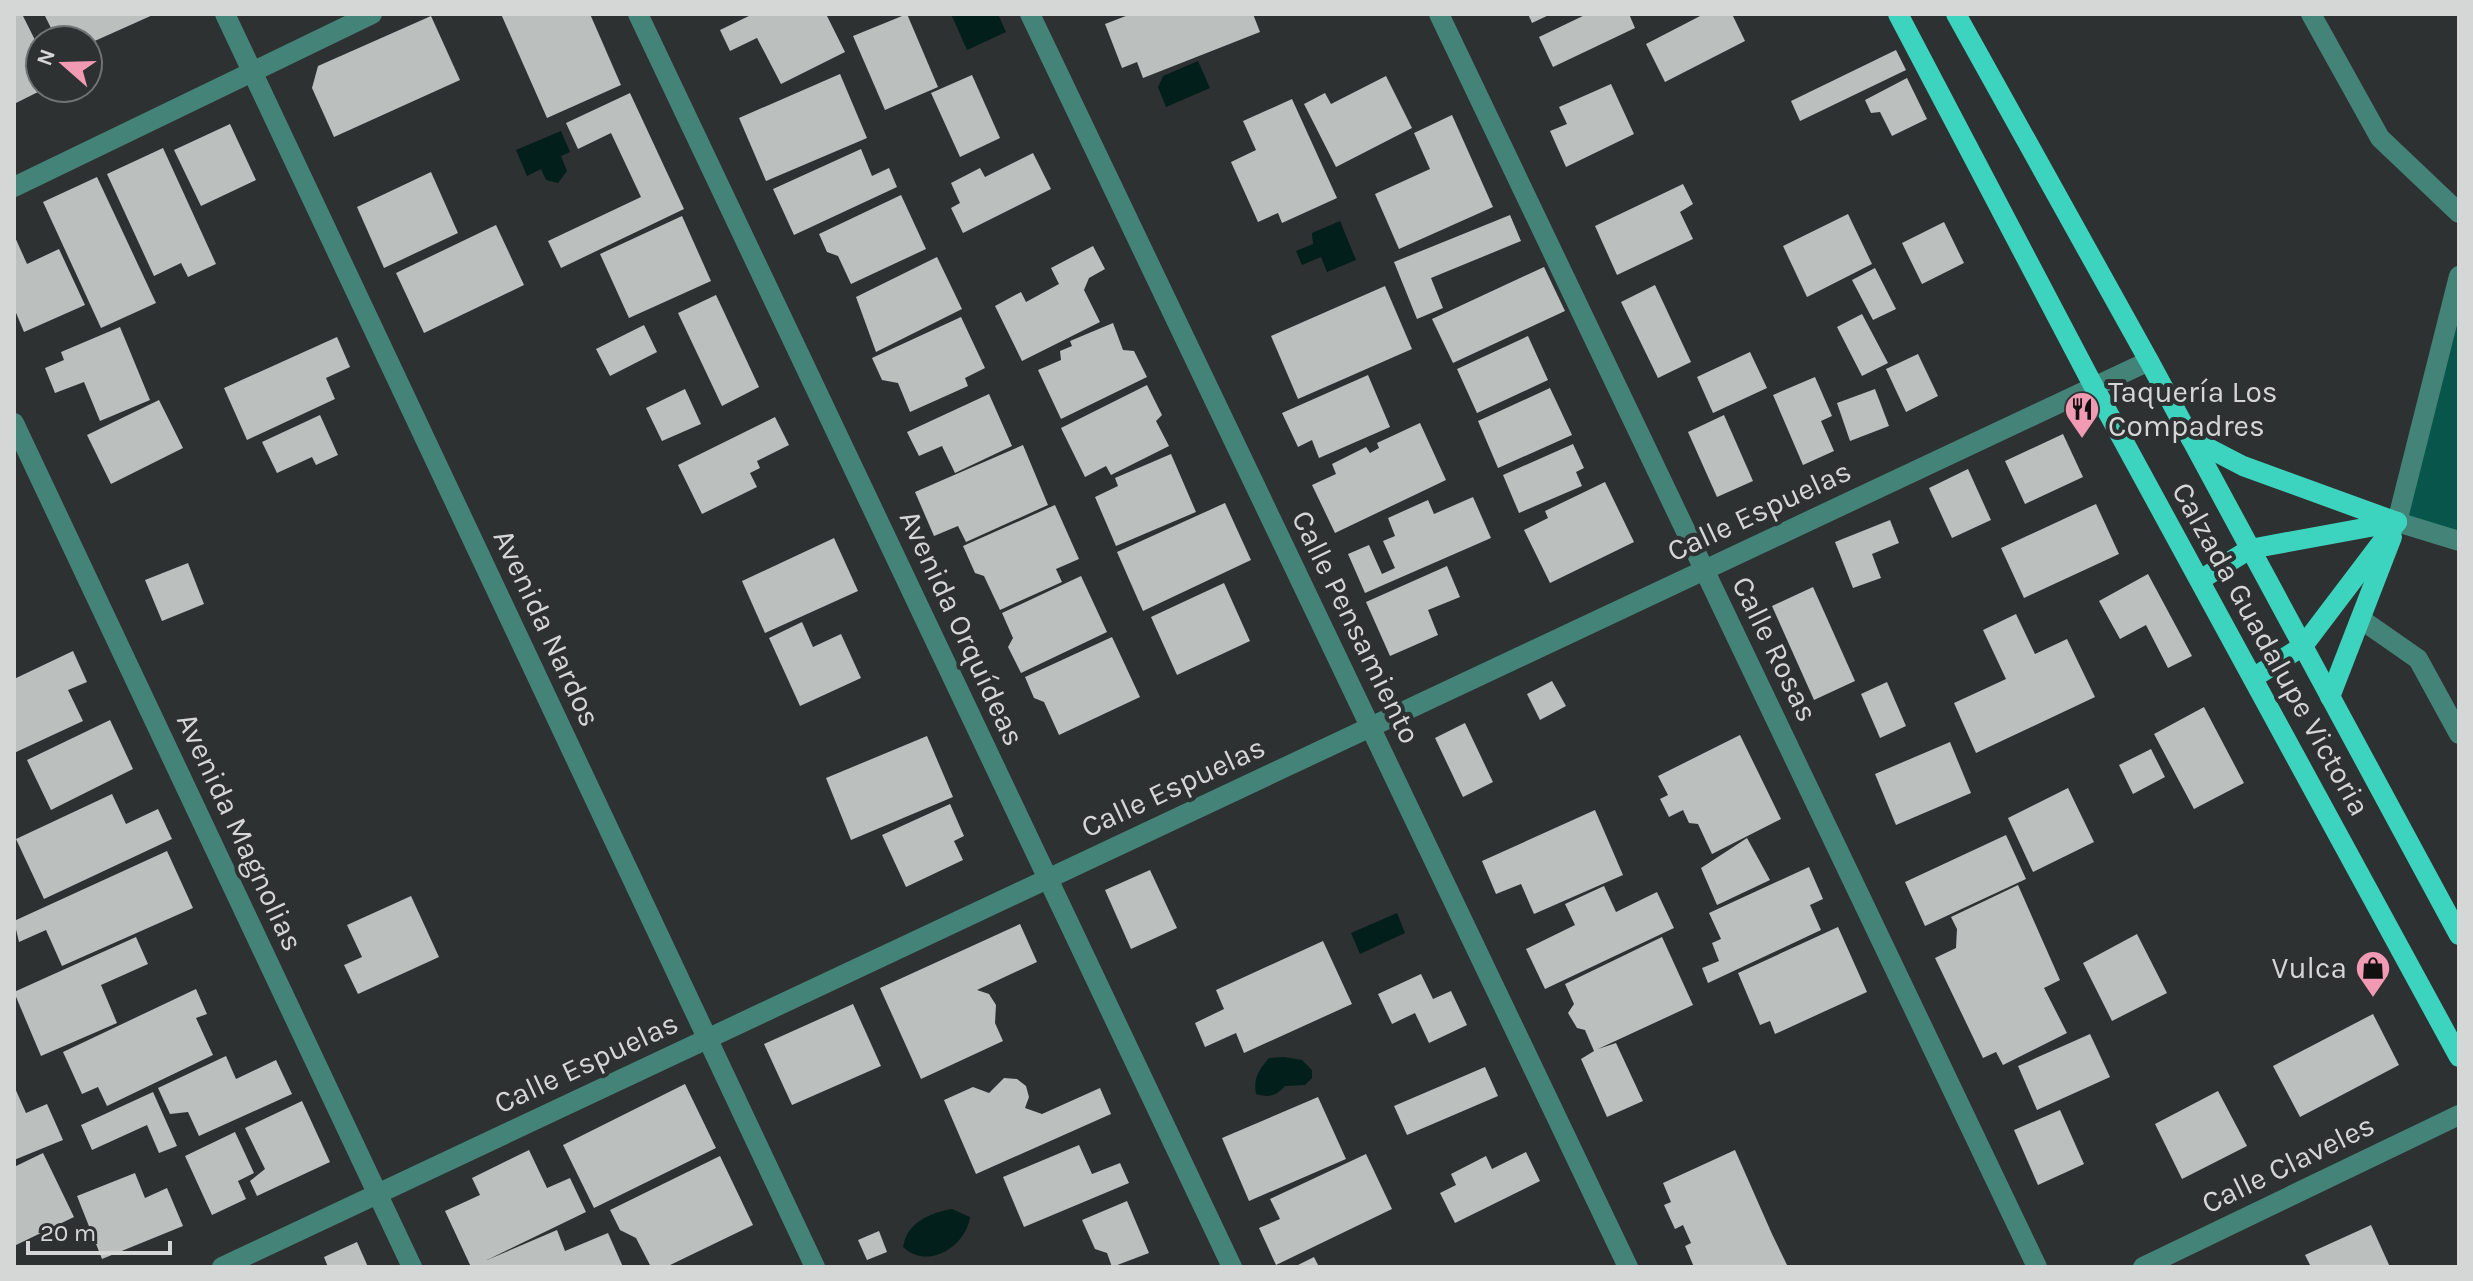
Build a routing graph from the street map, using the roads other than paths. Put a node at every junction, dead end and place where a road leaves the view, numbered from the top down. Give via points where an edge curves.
1 (225, 14) edge
2 (372, 14) edge
3 (638, 14) edge
4 (1030, 14) edge
5 (1439, 14) edge
6 (1898, 14) edge
7 (1956, 14) edge
8 (2311, 14) edge
9 (252, 72) junction
10 (14, 187) edge
11 (2459, 213) edge
12 (2459, 276) edge
13 (2149, 361) junction
14 (2094, 387) junction
15 (14, 423) edge
16 (2191, 439) junction
17 (2397, 522) junction
18 (2459, 541) edge
19 (2250, 549) junction
20 (1704, 570) junction
21 (2200, 580) junction
22 (2362, 620) junction
23 (2303, 646) junction
24 (2253, 678) junction
25 (2330, 697) junction
26 (1371, 727) junction
27 (2459, 734) edge
28 (1048, 879) junction
29 (2459, 935) edge
30 (707, 1039) junction
31 (2459, 1057) edge
32 (2459, 1115) edge
33 (378, 1194) junction
34 (222, 1267) edge
35 (412, 1267) edge
36 (815, 1267) edge
37 (1232, 1267) edge
38 (1628, 1267) edge
39 (2037, 1267) edge
40 (2143, 1267) edge

1 - 9 street, Avenida Nardos
2 - 9 street
3 - 28 street, Avenida Orquídeas
4 - 26 street, Calle Pensamiento
5 - 20 street, Calle Rosas
6 - 14 main road, Calzada Guadalupe Victoria
7 - 13 main road, Calzada Guadalupe Victoria
8 - 11 street via 2380,138
9 - 10 street
9 - 30 street, Avenida Nardos
12 - 17 street
13 - 14 street, Calle Espuelas
13 - 16 main road, Calzada Guadalupe Victoria
14 - 20 street, Calle Espuelas
14 - 21 main road, Calzada Guadalupe Victoria
15 - 33 street, Avenida Magnolias
16 - 17 main road via 2243,466
16 - 19 main road, Calzada Guadalupe Victoria
17 - 18 street
17 - 19 main road
17 - 22 main road
17 - 23 main road
19 - 21 main road
19 - 23 main road, Calzada Guadalupe Victoria
20 - 26 street, Calle Espuelas
20 - 39 street, Calle Rosas
21 - 24 main road, Calzada Guadalupe Victoria
22 - 25 main road
22 - 27 street via 2418,659
23 - 24 main road
23 - 25 main road, Calzada Guadalupe Victoria
24 - 31 main road, Calzada Guadalupe Victoria
25 - 29 main road, Calzada Guadalupe Victoria
26 - 28 street, Calle Espuelas
26 - 38 street, Calle Pensamiento
28 - 30 street, Calle Espuelas
28 - 37 street, Avenida Orquídeas
30 - 33 street, Calle Espuelas
30 - 36 street, Avenida Nardos
32 - 40 street, Calle Claveles
33 - 34 street, Calle Espuelas
33 - 35 street, Avenida Magnolias

